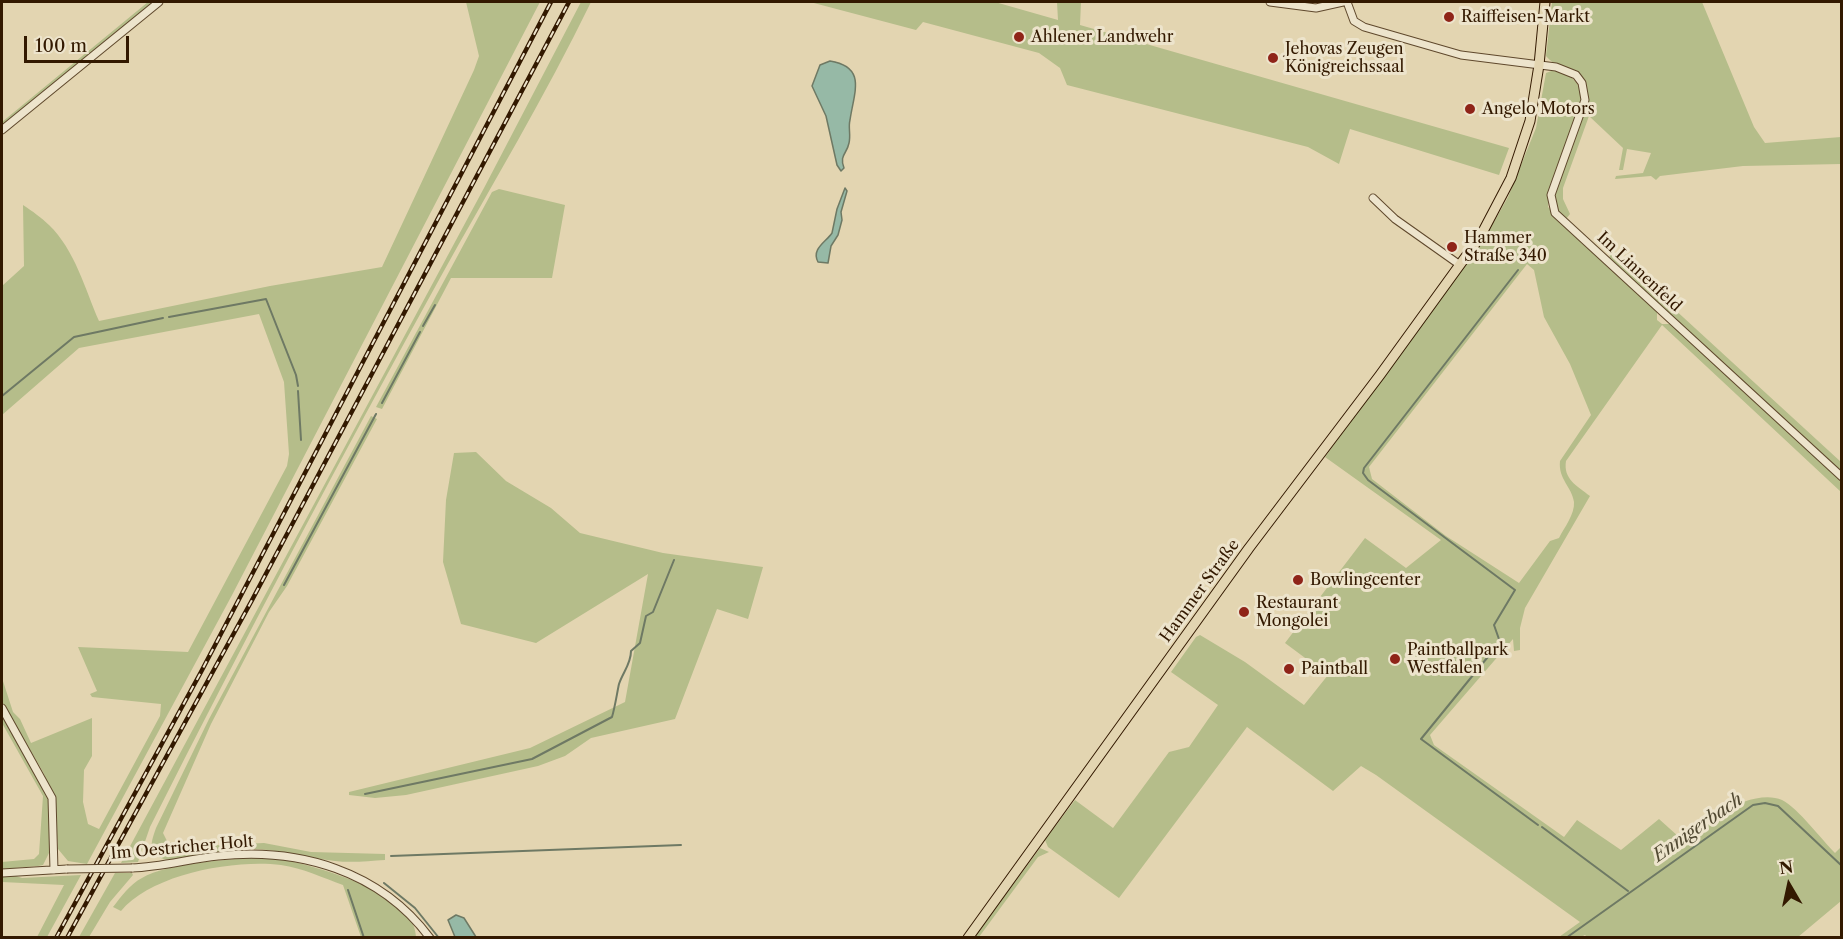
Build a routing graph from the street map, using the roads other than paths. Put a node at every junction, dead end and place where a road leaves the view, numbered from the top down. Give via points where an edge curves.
1 (159, 2) edge
2 (1270, 2) edge
3 (1345, 2) edge
4 (1545, 2) edge
5 (1539, 65) junction
6 (2, 130) edge
7 (1373, 198) dead end
8 (1460, 265) junction
9 (1842, 477) edge
10 (2, 708) edge
11 (54, 870) junction
12 (2, 873) edge
13 (430, 938) edge
14 (968, 938) edge

1 - 6 street
2 - 3 street via 1316,8
3 - 5 street, Im Linnenfeld via 1354,21 1364,27 1461,55
4 - 5 main road, Hammer Straße
5 - 8 main road, Hammer Straße via 1530,121 1511,178 1492,217
5 - 9 street, Im Linnenfeld via 1576,75 1585,94 1584,107 1551,195 1555,213
7 - 8 street via 1395,219
8 - 14 main road, Hammer Straße via 1249,548
10 - 11 street via 52,798
11 - 12 street, Im Oestricher Holt
11 - 13 street, Im Oestricher Holt, bridge via 132,868 218,856 294,857 331,866 371,885 407,911

